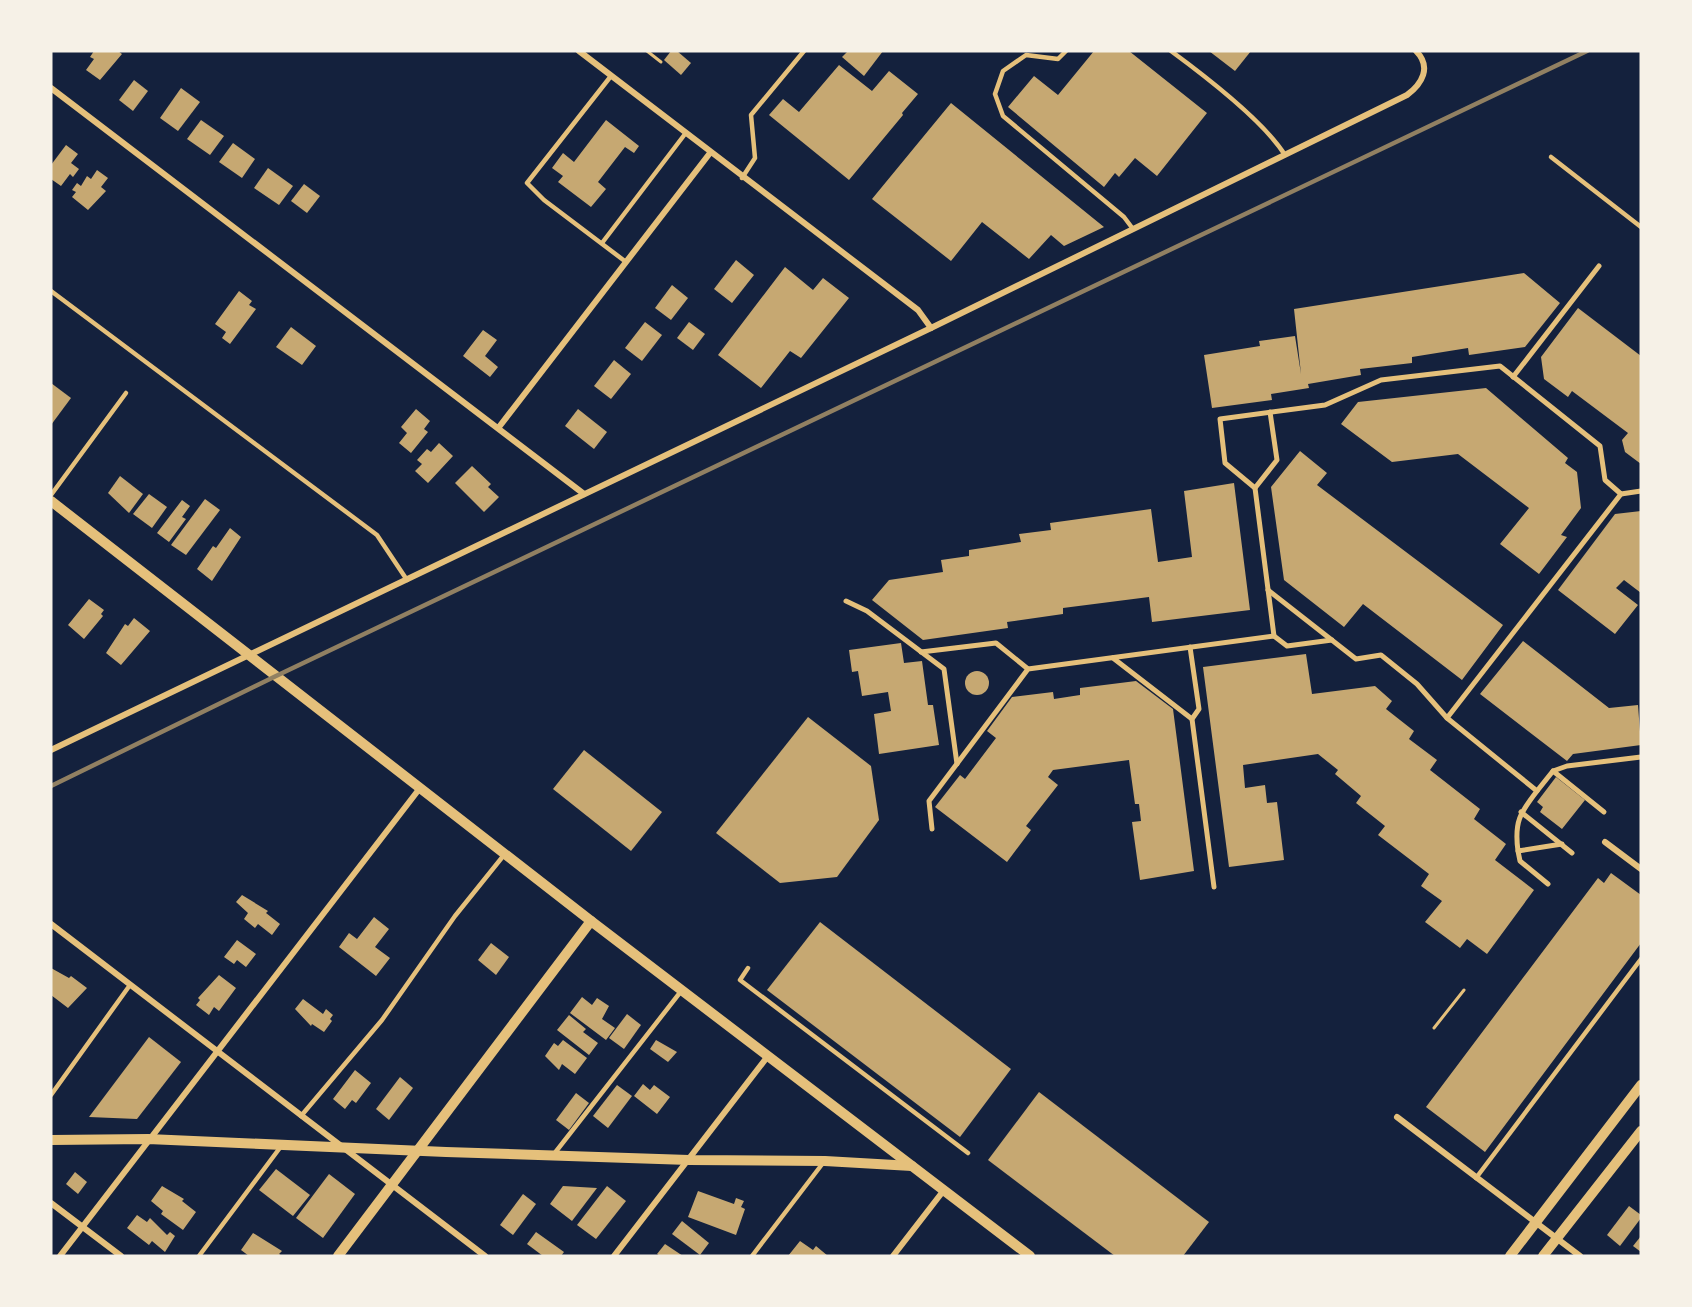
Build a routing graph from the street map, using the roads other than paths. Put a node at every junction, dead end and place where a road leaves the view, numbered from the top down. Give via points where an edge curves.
1 (579, 51) edge
2 (804, 51) edge
3 (1066, 51) edge
4 (1171, 51) edge
5 (1419, 52) edge
6 (611, 76) junction
7 (51, 88) edge
8 (685, 134) junction
9 (710, 153) junction
10 (1285, 156) junction
11 (1551, 157) dead end
12 (742, 178) junction
13 (1641, 227) edge
14 (1133, 229) junction
15 (602, 243) junction
16 (626, 262) junction
17 (1599, 266) dead end
18 (51, 291) edge
19 (931, 328) junction
20 (1513, 377) junction
21 (126, 393) dead end
22 (1270, 412) junction
23 (499, 427) junction
24 (1255, 488) junction
25 (1641, 491) edge
26 (584, 494) junction
27 (1621, 494) junction
28 (51, 495) edge
29 (51, 501) edge
30 (407, 580) junction
31 (1268, 590) junction
32 (846, 600) dead end
33 (1274, 636) junction
34 (1332, 640) junction
35 (1190, 647) junction
36 (921, 652) junction
37 (249, 656) junction
38 (1113, 658) junction
39 (1028, 669) junction
40 (1447, 717) junction
41 (1192, 719) junction
42 (51, 750) edge
43 (1641, 757) edge
44 (957, 764) junction
45 (1553, 771) junction
46 (420, 788) junction
47 (1537, 791) junction
48 (1521, 812) junction
49 (1604, 812) dead end
50 (932, 829) dead end
51 (1605, 842) dead end
52 (1562, 844) junction
53 (1518, 851) junction
54 (1572, 853) dead end
55 (505, 854) junction
56 (1641, 869) edge
57 (1548, 884) dead end
58 (1214, 887) dead end
59 (591, 921) junction
60 (51, 924) edge
61 (1641, 959) edge
62 (748, 968) dead end
63 (130, 985) junction
64 (682, 990) junction
65 (217, 1052) junction
66 (768, 1056) junction
67 (1641, 1085) edge
68 (51, 1095) edge
69 (301, 1116) junction
70 (1397, 1117) dead end
71 (1641, 1131) edge
72 (148, 1139) junction
73 (51, 1140) edge
74 (282, 1145) junction
75 (344, 1148) junction
76 (416, 1151) junction
77 (968, 1153) dead end
78 (553, 1156) junction
79 (689, 1160) junction
80 (825, 1161) junction
81 (912, 1166) junction
82 (1476, 1178) junction
83 (392, 1183) junction
84 (944, 1190) junction
85 (51, 1203) edge
86 (1536, 1222) junction
87 (82, 1226) junction
88 (1557, 1238) junction
89 (60, 1256) edge
90 (121, 1256) edge
91 (199, 1256) edge
92 (338, 1256) edge
93 (485, 1256) edge
94 (614, 1256) edge
95 (752, 1256) edge
96 (893, 1256) edge
97 (1029, 1256) edge
98 (1510, 1256) edge
99 (1543, 1256) edge
100 (1580, 1256) edge

1 - 6 street
2 - 12 lane via 751,115 755,158
3 - 14 lane via 1058,59 1026,55 1003,71 995,94 1003,116 1124,217
4 - 10 lane via 1277,142
5 - 10 street via 1423,64 1420,85
6 - 8 street
6 - 15 lane via 527,183
7 - 23 street
8 - 9 street
8 - 15 lane
9 - 12 street
9 - 16 street
10 - 14 street
11 - 13 lane
12 - 19 street via 918,310
14 - 19 street
15 - 16 lane
16 - 23 street
17 - 20 street
18 - 30 lane via 377,535
19 - 26 street
20 - 22 street via 1500,366 1381,380 1325,405
20 - 27 street via 1600,446 1605,480
21 - 28 lane
22 - 24 street via 1276,460
22 - 24 street via 1220,419 1225,463
23 - 26 street
24 - 31 street
25 - 27 street
26 - 30 street
27 - 40 street
29 - 37 street
30 - 37 street
31 - 33 street
31 - 34 street
32 - 36 street
33 - 34 street via 1287,646
33 - 35 street
34 - 40 street via 1356,659 1381,656 1417,684
35 - 38 street
35 - 41 street via 1199,709
36 - 39 street via 996,643
36 - 44 street via 944,669
37 - 42 street
37 - 46 street
38 - 39 street
38 - 41 street
39 - 44 street
40 - 47 street
41 - 58 street
43 - 45 street
44 - 50 street via 929,801
45 - 47 street
45 - 49 street
46 - 55 street
46 - 65 street
47 - 48 street
48 - 52 street
48 - 53 street via 1515,832
51 - 56 street
52 - 53 street
52 - 54 street
53 - 57 street via 1520,861
55 - 59 street
55 - 69 lane via 455,916 382,1020
59 - 64 street
59 - 76 street
60 - 63 street
61 - 82 lane
62 - 77 lane via 740,980
63 - 65 street
63 - 68 lane
64 - 66 street
64 - 78 lane
65 - 69 street
65 - 72 street
66 - 79 street
66 - 81 street
67 - 86 street
69 - 75 street
70 - 82 street
71 - 88 street
72 - 73 street
72 - 74 street
72 - 87 street
74 - 75 street
74 - 91 lane
75 - 76 street
75 - 83 street
76 - 78 street
76 - 83 street
78 - 79 street
79 - 80 street
79 - 94 street
80 - 81 street
80 - 95 lane
81 - 84 street
82 - 86 street
83 - 92 street
83 - 93 street
84 - 96 street
84 - 97 street
85 - 87 street
86 - 88 street
86 - 98 street
87 - 89 street
87 - 90 street
88 - 99 street
88 - 100 street

